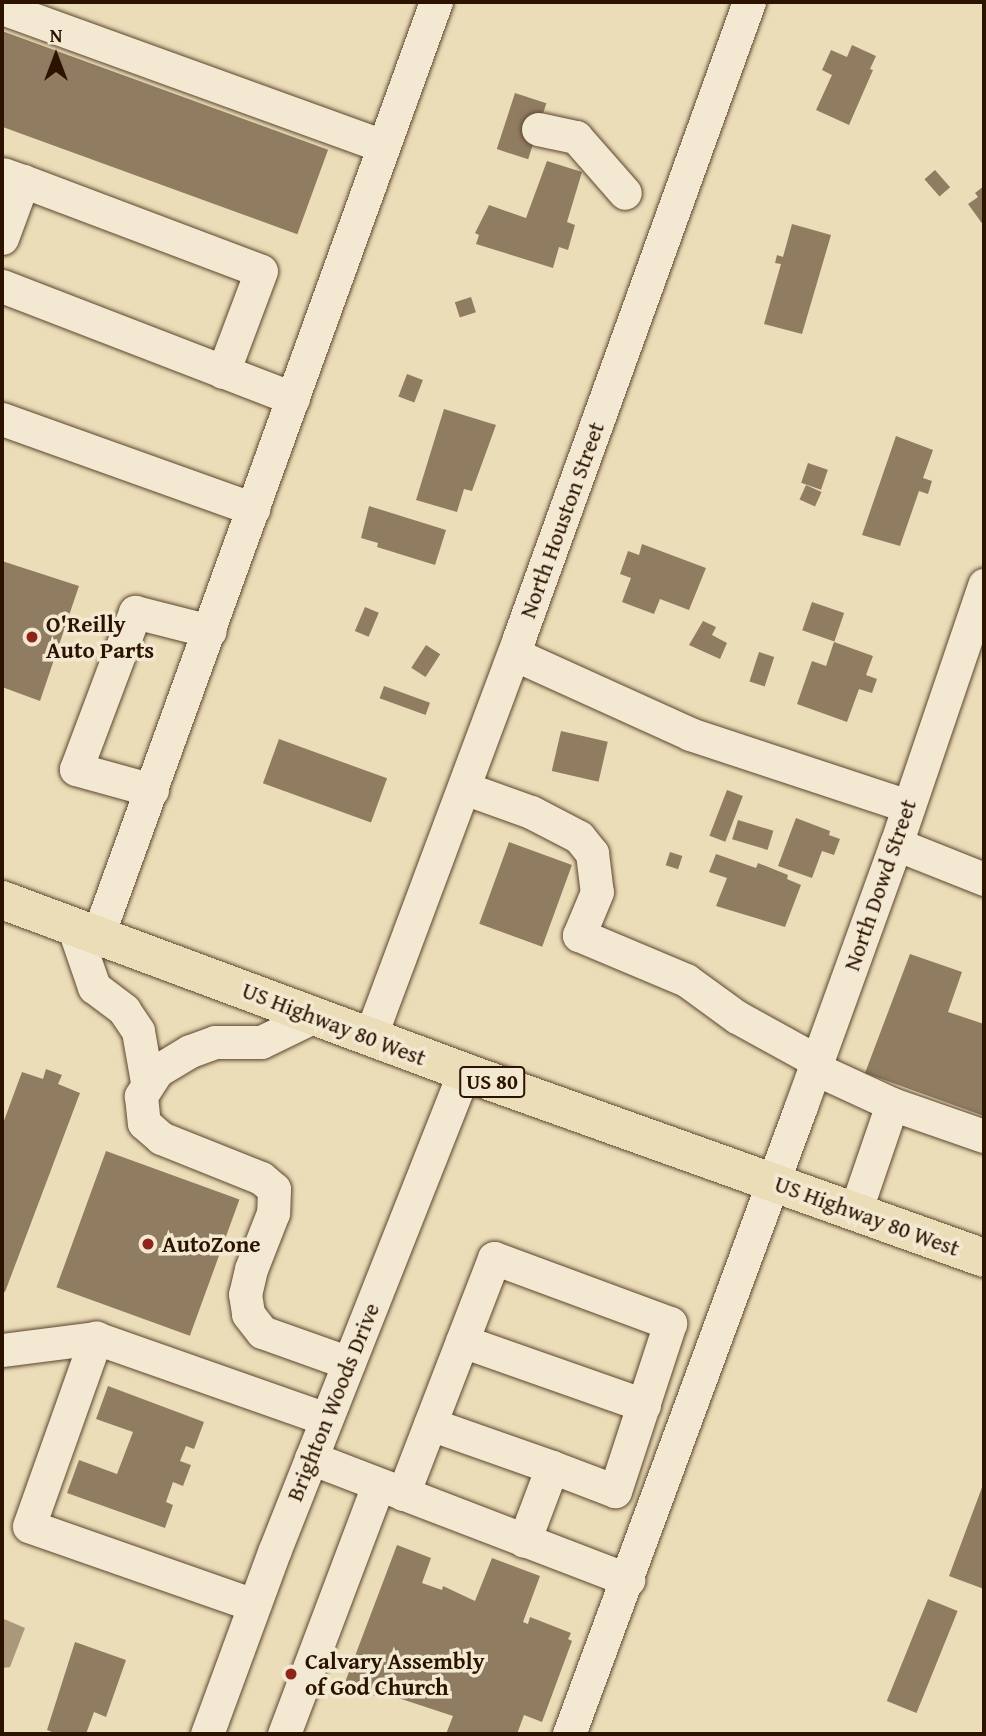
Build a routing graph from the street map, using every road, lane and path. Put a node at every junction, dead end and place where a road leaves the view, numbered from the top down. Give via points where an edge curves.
1 (436, 2) edge
2 (749, 2) edge
3 (2, 8) edge
4 (538, 129) dead end
5 (383, 146) junction
6 (12, 177) edge
7 (580, 177) dead end
8 (625, 193) junction
9 (672, 209) junction
10 (2, 238) edge
11 (2, 286) edge
12 (223, 372) junction
13 (293, 398) junction
14 (2, 419) edge
15 (253, 509) junction
16 (984, 585) edge
17 (210, 631) junction
18 (514, 654) junction
19 (464, 788) junction
20 (152, 790) junction
21 (908, 806) junction
22 (896, 844) junction
23 (984, 879) edge
24 (3, 905) edge
25 (86, 931) junction
26 (315, 1016) junction
27 (370, 1037) junction
28 (816, 1065) junction
29 (464, 1072) junction
30 (147, 1082) junction
31 (892, 1104) junction
32 (984, 1136) edge
33 (773, 1183) junction
34 (855, 1212) junction
35 (984, 1258) edge
36 (96, 1338) junction
37 (462, 1341) junction
38 (2, 1350) edge
39 (349, 1363) junction
40 (644, 1405) junction
41 (326, 1419) junction
42 (430, 1424) junction
43 (311, 1458) junction
44 (552, 1467) junction
45 (391, 1490) junction
46 (524, 1541) junction
47 (628, 1580) junction
48 (254, 1605) junction
49 (216, 1732) edge
50 (284, 1734) edge
51 (569, 1734) edge

1 - 5 street
2 - 9 street, North Houston Street
3 - 5 street
4 - 8 street via 576,136
5 - 13 street
6 - 10 street
6 - 12 street via 261,271
7 - 8 street
8 - 9 street
9 - 18 street, North Houston Street
11 - 12 street
12 - 13 street
13 - 15 street
14 - 15 street
15 - 17 street
16 - 21 street, North Dowd Street
17 - 20 street
17 - 20 street via 135,612 76,769
18 - 19 street, North Houston Street
18 - 21 street via 690,734
19 - 27 street, North Houston Street
19 - 28 street via 531,812 579,837 592,853 597,892 579,935 686,980
20 - 25 street
21 - 22 street, North Dowd Street
22 - 23 street
22 - 28 street, North Dowd Street
24 - 25 main road, US Highway 80 West / US 80
25 - 26 main road, US Highway 80 West / US 80
25 - 30 street via 94,987 124,1010 138,1031
26 - 27 main road, US Highway 80 West / US 80
26 - 30 street via 261,1042 215,1042 190,1051
27 - 29 main road, US Highway 80 West / US 80
28 - 31 street
28 - 33 street, North Dowd Street
29 - 33 main road, US Highway 80 West / US 80
29 - 39 street, Brighton Woods Drive
30 - 39 street via 141,1096 144,1123 161,1138 261,1178 274,1189 273,1213 245,1294 248,1314 262,1332
31 - 32 street
31 - 34 street
33 - 34 main road, US Highway 80 West / US 80
33 - 47 street, North Dowd Street
34 - 35 main road, US Highway 80 West / US 80
36 - 38 street
36 - 41 street
36 - 48 street via 29,1526
37 - 40 street
37 - 40 street via 494,1258 670,1324
37 - 42 street
39 - 41 street, Brighton Woods Drive
40 - 44 street via 615,1491
41 - 43 street, Brighton Woods Drive
42 - 44 street
42 - 45 street
43 - 45 street
43 - 48 street, Brighton Woods Drive
44 - 46 street
45 - 46 street
45 - 50 street
46 - 47 street
47 - 51 street, North Dowd Street
48 - 49 street, Brighton Woods Drive

